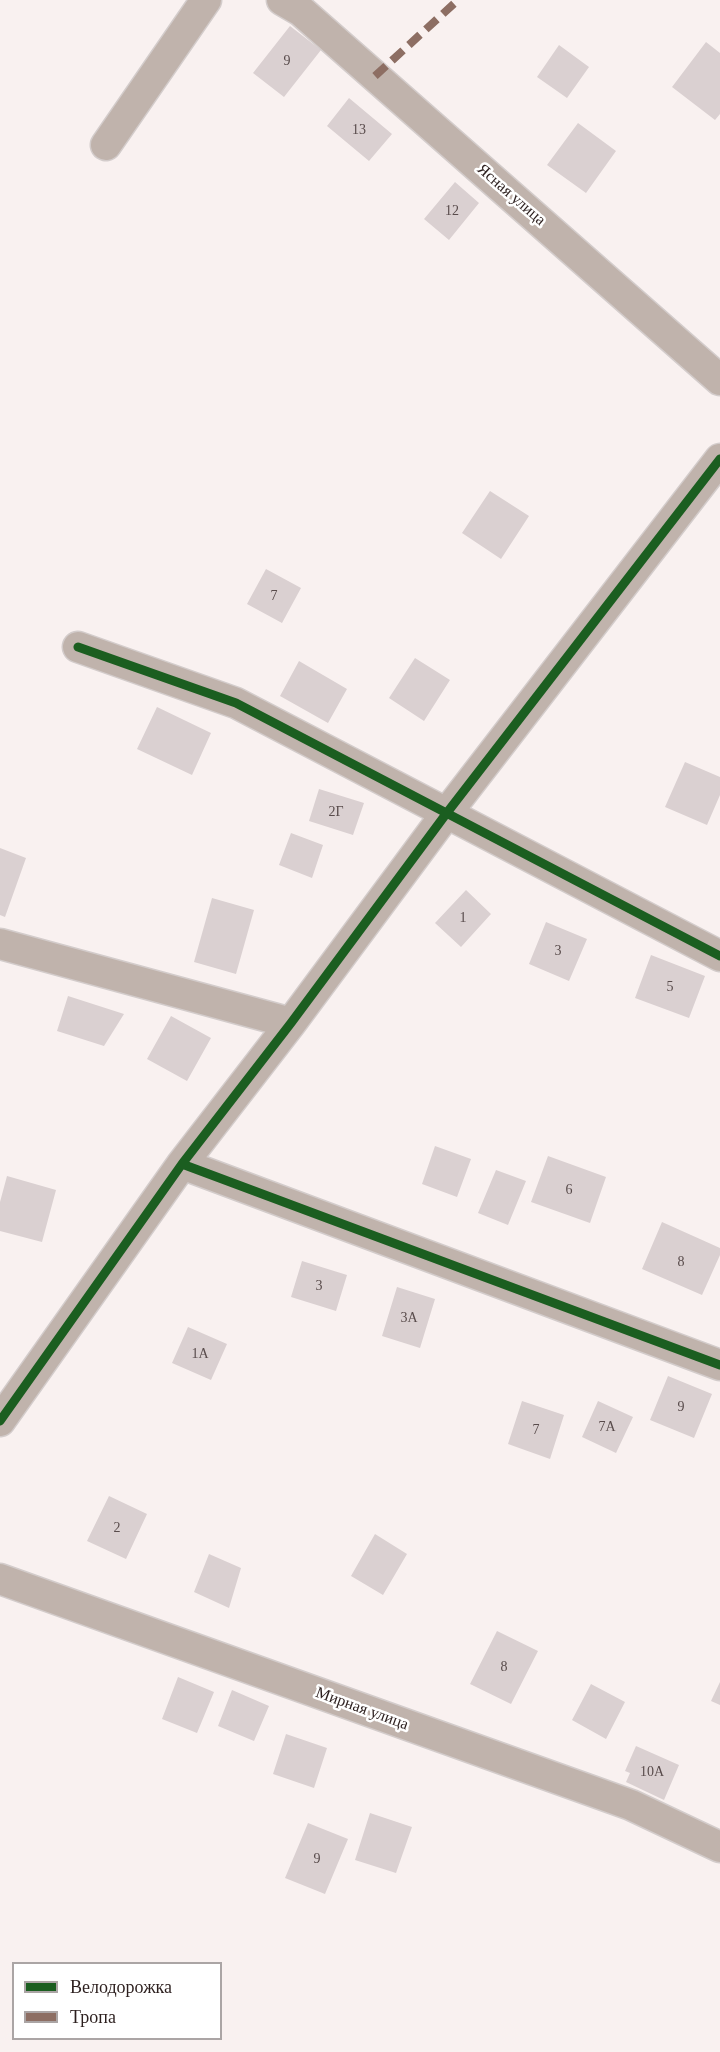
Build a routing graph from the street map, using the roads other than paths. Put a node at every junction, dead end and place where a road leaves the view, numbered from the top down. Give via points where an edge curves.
1 (206, 0) edge
2 (291, 5) edge
3 (106, 145) dead end
4 (720, 380) edge
5 (720, 459) edge
6 (78, 647) dead end
7 (446, 814) junction
8 (0, 944) edge
9 (720, 956) edge
10 (291, 1023) junction
11 (182, 1164) junction
12 (720, 1365) edge
13 (0, 1421) edge
14 (0, 1579) edge
15 (720, 1846) edge

1 - 3 street
2 - 4 street, Ясная улица
5 - 7 street
6 - 7 street via 236,703
7 - 9 street
7 - 10 street
8 - 10 street
10 - 11 street
11 - 12 street
11 - 13 street
14 - 15 street, Мирная улица via 631,1805

